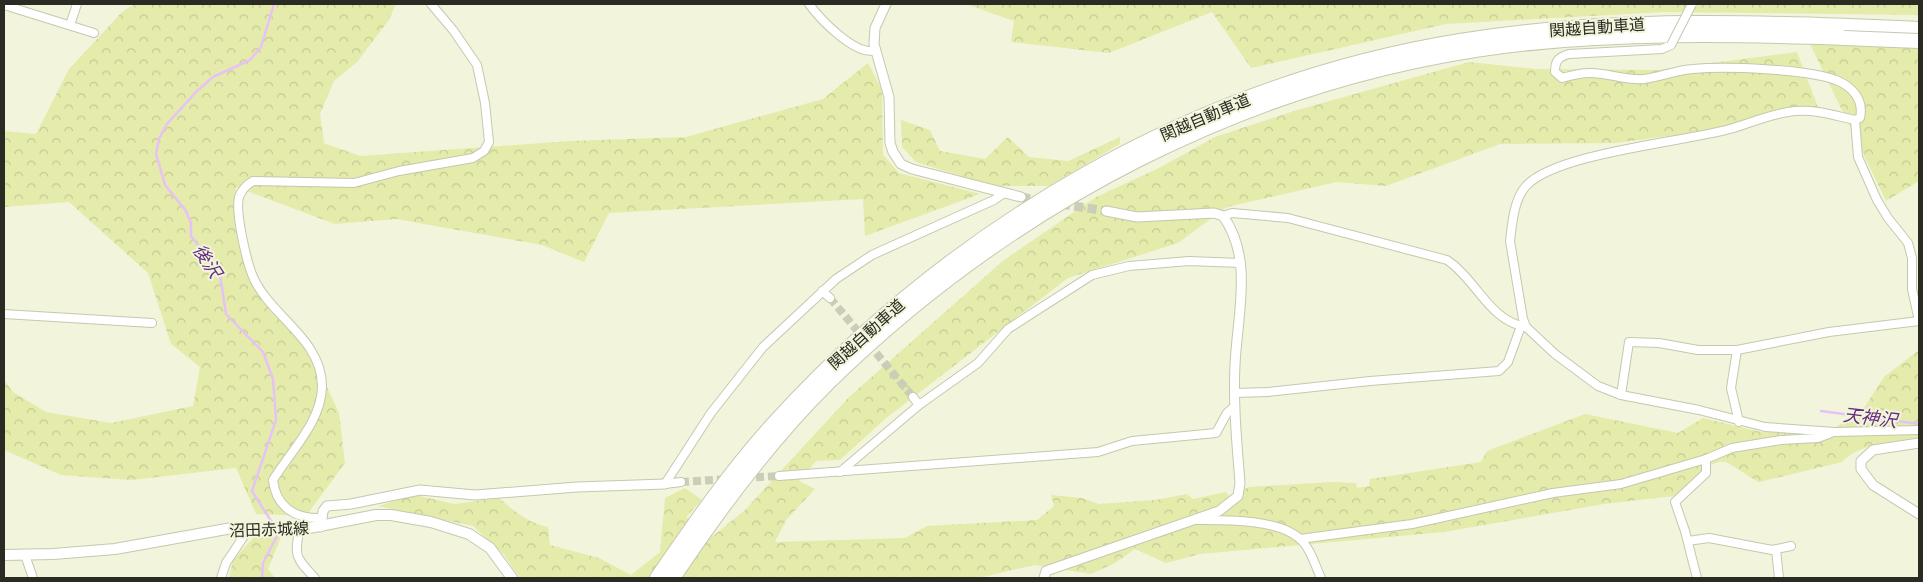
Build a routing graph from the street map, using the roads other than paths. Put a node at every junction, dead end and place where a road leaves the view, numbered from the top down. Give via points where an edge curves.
1 (77, 4) edge
2 (431, 4) edge
3 (809, 4) edge
4 (886, 4) edge
5 (1692, 4) edge
6 (4, 5) edge
7 (70, 25) junction
8 (1919, 29) edge
9 (1847, 32) junction
10 (94, 33) dead end
11 (1919, 36) edge
12 (1919, 41) edge
13 (1919, 45) edge
14 (876, 50) junction
15 (1855, 120) junction
16 (1004, 193) junction
17 (1021, 197) tunnel mouth
18 (1106, 211) tunnel mouth
19 (1223, 216) junction
20 (1240, 263) junction
21 (822, 291) junction
22 (830, 298) tunnel mouth
23 (4, 314) edge
24 (1919, 321) edge
25 (152, 323) dead end
26 (1523, 327) junction
27 (1737, 350) junction
28 (1235, 393) junction
29 (1621, 395) junction
30 (913, 397) tunnel mouth
31 (920, 405) junction
32 (1235, 406) junction
33 (1739, 422) junction
34 (1919, 430) edge
35 (1835, 432) junction
36 (1919, 443) edge
37 (1706, 459) junction
38 (840, 472) junction
39 (779, 476) tunnel mouth
40 (681, 482) tunnel mouth
41 (665, 484) junction
42 (1919, 514) edge
43 (1188, 520) junction
44 (321, 523) junction
45 (250, 527) junction
46 (295, 527) junction
47 (695, 534) junction
48 (1300, 539) junction
49 (1688, 541) junction
50 (1791, 546) dead end
51 (1776, 550) junction
52 (4, 554) edge
53 (26, 555) junction
54 (33, 578) edge
55 (221, 578) edge
56 (314, 578) edge
57 (512, 578) edge
58 (657, 578) edge
59 (673, 578) edge
60 (1044, 578) edge
61 (1321, 578) edge
62 (1697, 578) edge
63 (1779, 578) edge

1 - 7 street
2 - 44 street via 477,65 489,142 484,151 473,158 398,171 354,183 254,181 245,185 239,198 245,248 254,279 315,355 322,386 312,420 273,480 274,489 290,513
3 - 14 street via 843,38 866,50
4 - 14 street via 875,28
5 - 15 street, bridge via 1671,45 1662,49 1569,54 1560,57 1554,72 1562,78 1588,73 1643,79 1691,69 1715,68 1809,75 1836,80 1858,96 1862,108 1860,118
6 - 7 street
7 - 10 street
8 - 9 highway, 関越自動車道
9 - 12 highway, 関越自動車道, bridge
9 - 47 highway, 関越自動車道 via 1658,35 1500,47 1419,61 1297,93 1186,136 1080,190 981,254 932,291 828,383
11 - 13 street
14 - 16 street via 890,97 890,144 896,159 912,169
15 - 24 street via 1858,157 1881,206 1908,244
15 - 26 street via 1820,112 1785,112 1730,129 1580,161 1542,175 1526,186 1516,207 1511,229
16 - 17 street
16 - 21 street via 872,255
18 - 19 street via 1137,217 1200,213
19 - 20 street via 1235,237
19 - 26 street via 1232,213 1288,218 1447,260 1496,311
20 - 28 street via 1242,293
20 - 31 street via 1189,261 1129,266 1092,275 1008,330 978,363
21 - 22 street
21 - 41 street via 763,347 711,413
23 - 25 street
24 - 27 street via 1829,332
26 - 28 street via 1508,362 1499,371
26 - 29 street via 1598,386
27 - 29 street via 1698,350 1629,342
27 - 33 street via 1732,388
28 - 32 street
29 - 33 street via 1699,410
30 - 31 street
31 - 38 street
32 - 38 street via 1227,413 1220,430 1211,434 1132,441 1098,452
32 - 43 street via 1238,496 1219,511
33 - 35 street
34 - 35 street
35 - 37 street via 1818,438 1732,448
36 - 42 street via 1873,450 1862,461 1861,469 1873,485
37 - 48 street via 1620,484 1553,493 1412,524
37 - 49 street via 1706,473 1675,502
38 - 39 street
40 - 41 street
41 - 44 street via 475,495 420,490 327,506 322,511
43 - 48 street via 1260,524 1290,532
43 - 60 street via 1046,571
44 - 46 main road, 沼田赤城線
44 - 57 main road, 沼田赤城線 via 391,515 454,527 490,548
45 - 46 main road, 沼田赤城線
45 - 53 main road, 沼田赤城線 via 115,549
45 - 55 street via 226,564
46 - 56 street via 296,554
47 - 58 highway, 関越自動車道
47 - 59 highway, 関越自動車道
48 - 61 street
49 - 51 street via 1709,538
49 - 62 street
50 - 51 street
51 - 63 street
52 - 53 main road, 沼田赤城線
53 - 54 street

